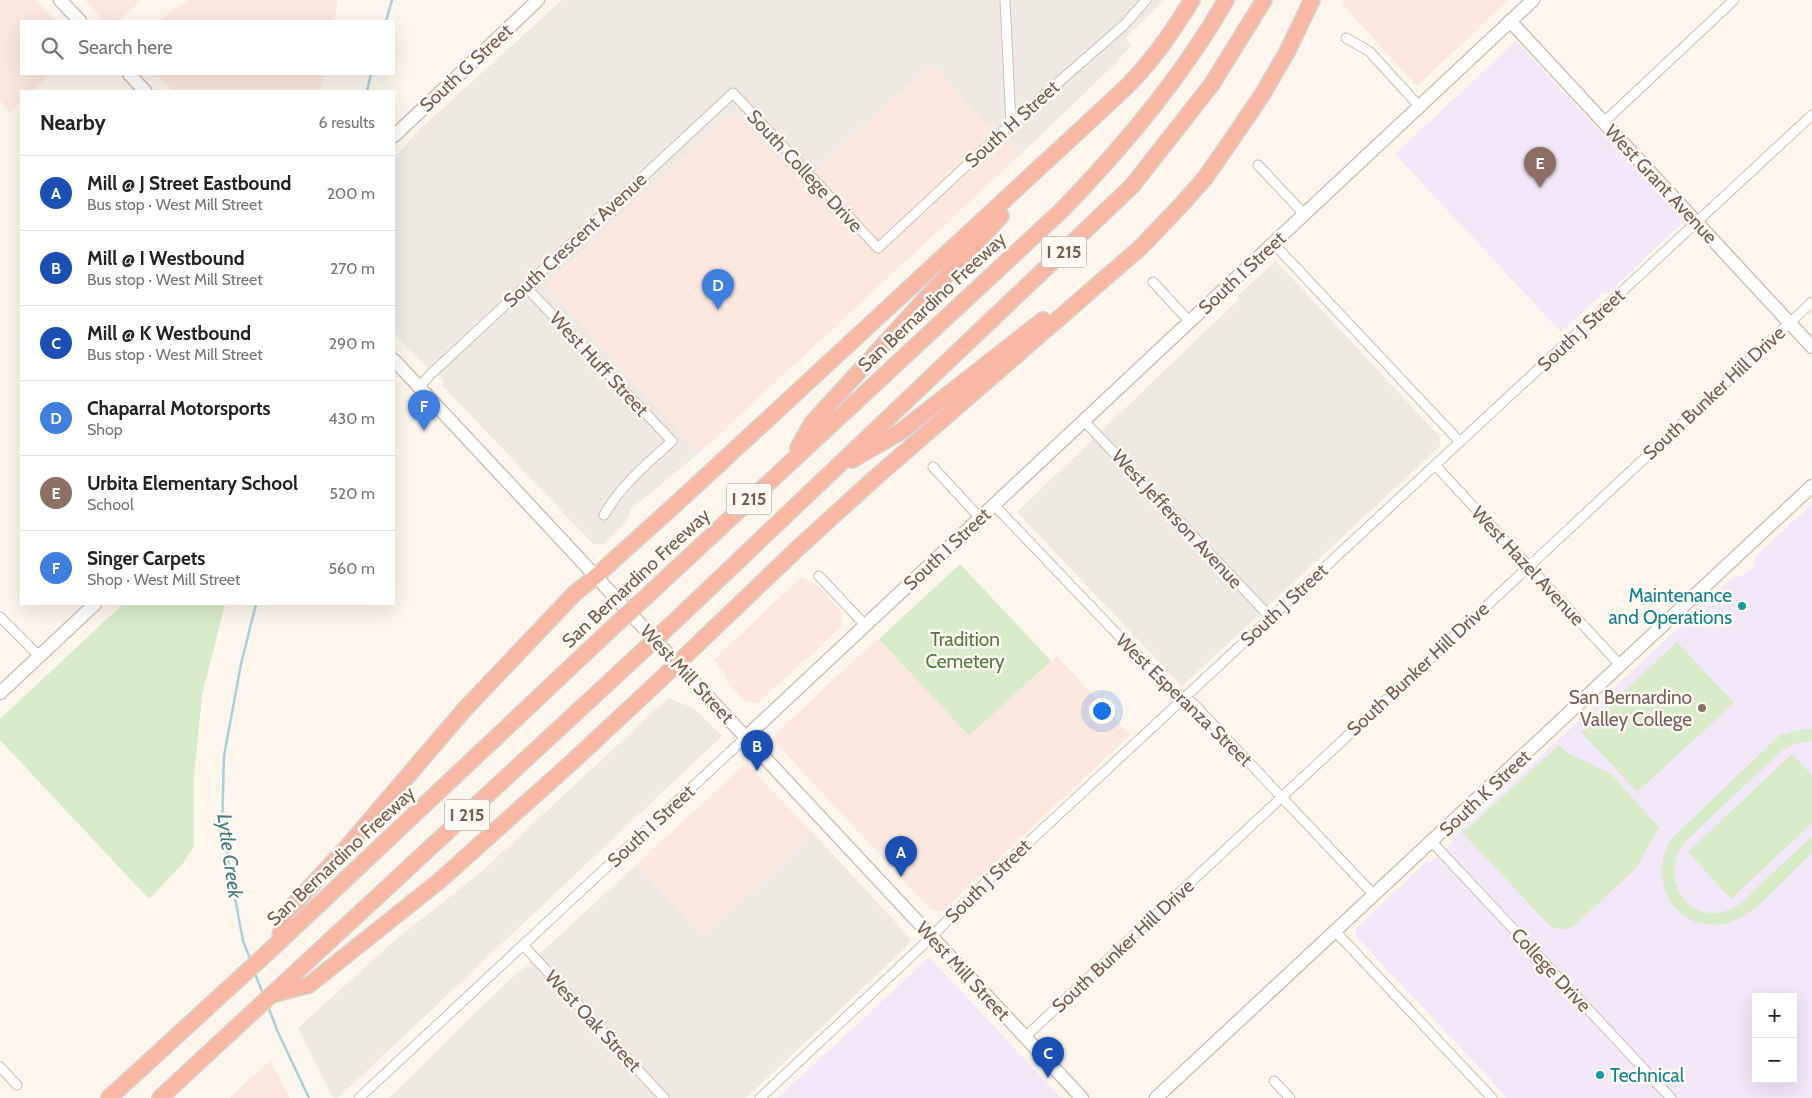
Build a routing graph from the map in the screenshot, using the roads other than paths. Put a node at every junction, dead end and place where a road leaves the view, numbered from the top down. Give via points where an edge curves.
1 (60, 0) edge
2 (538, 0) edge
3 (1006, 0) edge
4 (1146, 0) edge
5 (1192, 0) edge
6 (1226, 0) edge
7 (1264, 0) edge
8 (1312, 0) edge
9 (1533, 0) edge
10 (1734, 0) edge
11 (79, 20) edge
12 (1510, 21) junction
13 (1346, 38) dead end
14 (130, 75) edge
15 (144, 90) edge
16 (733, 93) joint
17 (1120, 93) junction
18 (1419, 106) junction
19 (1812, 115) edge
20 (1604, 122) junction
21 (1011, 124) junction
22 (395, 135) edge
23 (1228, 144) junction
24 (1258, 164) dead end
25 (1304, 214) junction
26 (1697, 223) junction
27 (1273, 243) junction
28 (878, 248) joint
29 (1153, 282) dead end
30 (526, 287) junction
31 (1812, 302) edge
32 (1190, 322) junction
33 (1790, 322) junction
34 (1812, 347) edge
35 (395, 361) edge
36 (419, 388) junction
37 (1084, 421) junction
38 (1460, 442) junction
39 (791, 460) junction
40 (1435, 465) junction
41 (933, 468) dead end
42 (829, 473) junction
43 (1812, 486) edge
44 (994, 505) junction
45 (604, 514) dead end
46 (980, 518) junction
47 (1528, 565) junction
48 (819, 576) dead end
49 (595, 577) junction
50 (94, 605) edge
51 (0, 617) edge
52 (1270, 618) junction
53 (866, 626) junction
54 (39, 656) junction
55 (678, 664) junction
56 (1621, 666) junction
57 (0, 693) edge
58 (1180, 701) junction
59 (746, 737) junction
60 (1282, 798) junction
61 (1432, 842) junction
62 (1374, 895) junction
63 (1335, 931) junction
64 (931, 936) junction
65 (279, 942) junction
66 (523, 945) junction
67 (274, 994) junction
68 (1025, 1037) junction
69 (0, 1067) edge
70 (1274, 1081) dead end
71 (17, 1085) dead end
72 (108, 1098) edge
73 (160, 1098) edge
74 (359, 1098) edge
75 (664, 1098) edge
76 (760, 1098) edge
77 (1082, 1098) edge
78 (1156, 1098) edge
79 (1290, 1098) edge
80 (1492, 1098) edge
81 (1671, 1098) edge

1 - 11 street
2 - 22 street, South G Street
3 - 21 street
4 - 21 street, South H Street via 1125,24
5 - 17 highway via 1153,58
6 - 39 highway, San Bernardino Freeway / I 215 via 1183,68 1109,161 1063,209
7 - 42 highway, I 215 via 1212,84 1132,186
8 - 23 highway via 1262,95
9 - 12 street, South I Street
10 - 20 street
12 - 18 street, South I Street
12 - 20 street, West Grant Avenue
13 - 18 street via 1369,51
14 - 15 street
16 - 28 street, South College Drive
16 - 30 street, South Crescent Avenue
17 - 39 highway via 1108,113 1001,217 812,423
17 - 49 highway
18 - 25 street, South I Street
19 - 26 street, South J Street
20 - 26 street, West Grant Avenue
21 - 28 street, South H Street
23 - 42 highway via 1163,215 1095,278 900,432
23 - 55 highway via 1183,204 1142,247 875,478
24 - 25 street
25 - 27 street, South I Street
26 - 33 street, West Grant Avenue
26 - 38 street, South J Street
27 - 32 street, South I Street
27 - 38 street
29 - 32 street
30 - 36 street, South Crescent Avenue via 430,374
30 - 45 street, West Huff Street via 672,441 625,485
31 - 33 street, South Bunker Hill Drive
32 - 37 street, South I Street
33 - 34 street, West Grant Avenue
33 - 47 street, South Bunker Hill Drive
35 - 36 street, West Mill Street
36 - 49 street, West Mill Street
37 - 44 street, South I Street
37 - 52 street, West Jefferson Avenue
38 - 40 street, South J Street
39 - 65 highway, San Bernardino Freeway / I 215, bridge
40 - 47 street, West Hazel Avenue
40 - 52 street, South J Street
41 - 46 street
42 - 67 highway, I 215, bridge
43 - 56 street, South K Street
44 - 46 street, South I Street
44 - 58 street, West Esperanza Street
46 - 53 street, South I Street
47 - 56 street, West Hazel Avenue
47 - 60 street, South Bunker Hill Drive
48 - 53 street
49 - 55 street, West Mill Street
49 - 65 highway via 575,593 464,710 286,914
50 - 54 street
51 - 54 street
52 - 58 street, South J Street
53 - 59 street, South I Street
54 - 57 street
55 - 59 street, West Mill Street
55 - 67 highway via 438,882 309,985
56 - 61 street, South K Street
58 - 60 street, West Esperanza Street via 1192,702
58 - 64 street, South J Street
59 - 64 street, West Mill Street
59 - 66 street, South I Street
60 - 62 street, West Esperanza Street
60 - 68 street, South Bunker Hill Drive
61 - 62 street, South K Street
61 - 81 street, College Drive
62 - 63 street, South K Street
63 - 78 street, South K Street
63 - 80 street
64 - 68 street, West Mill Street
64 - 76 street, South J Street
65 - 72 highway, San Bernardino Freeway / I 215
66 - 74 street, South I Street
66 - 75 street, West Oak Street
67 - 73 highway, I 215
68 - 77 street, West Mill Street
69 - 71 street
70 - 79 street

